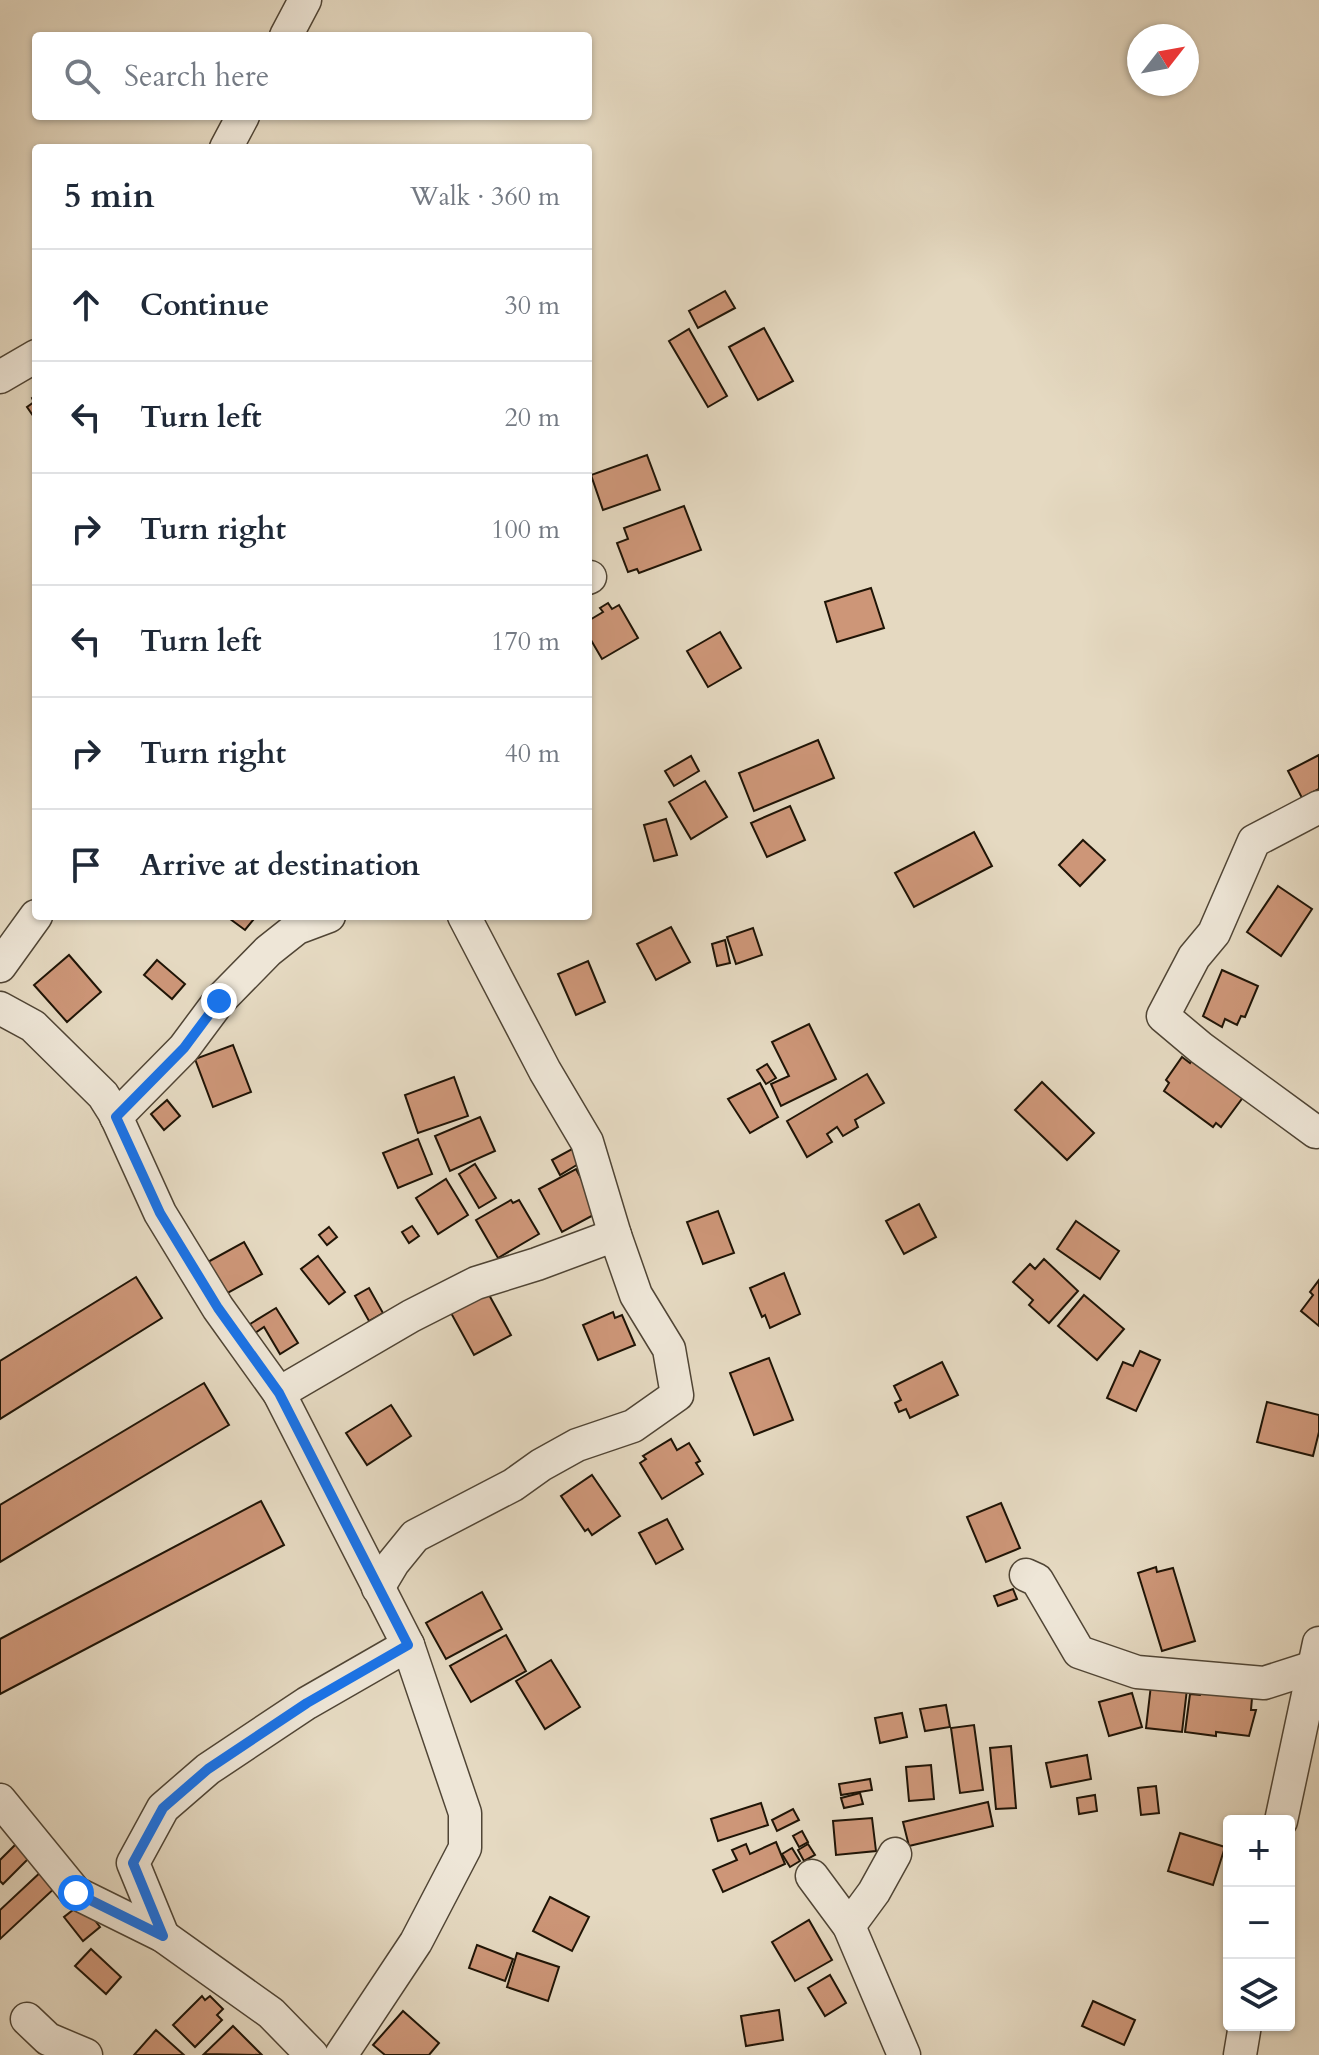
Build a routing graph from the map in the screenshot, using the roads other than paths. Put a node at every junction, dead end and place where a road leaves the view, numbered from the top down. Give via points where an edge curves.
1 (305, 0) edge
2 (288, 32) edge
3 (241, 120) edge
4 (228, 144) edge
5 (32, 358) edge
6 (0, 377) edge
7 (1319, 807) edge
8 (33, 920) edge
9 (318, 920) edge
10 (466, 920) edge
11 (0, 966) edge
12 (0, 1008) edge
13 (116, 1117) junction
14 (1318, 1132) edge
15 (615, 1235) junction
16 (279, 1393) junction
17 (1026, 1575) dead end
18 (378, 1588) junction
19 (408, 1645) junction
20 (1317, 1660) edge
21 (0, 1800) edge
22 (1282, 1815) edge
23 (895, 1854) dead end
24 (812, 1876) dead end
25 (849, 1926) junction
26 (163, 1936) junction
27 (27, 2019) dead end
28 (1244, 2031) edge
29 (86, 2055) edge
30 (312, 2055) edge
31 (341, 2055) edge
32 (904, 2055) edge
33 (1240, 2055) edge

1 - 2 street
3 - 4 street
5 - 6 street
7 - 14 street via 1254,841 1214,933 1194,957 1163,1016
8 - 11 street
9 - 13 street via 297,928 268,951
10 - 15 street via 587,1142
12 - 13 street via 33,1026 86,1076
13 - 16 street via 160,1213 218,1308
15 - 16 street via 476,1283
15 - 18 street via 636,1295 669,1349 677,1395 633,1426 577,1445 415,1536
16 - 18 street
17 - 20 street via 1037,1580 1079,1652 1137,1672 1264,1683
18 - 19 street
19 - 26 street via 307,1703 208,1769 163,1808 133,1863
19 - 31 street via 465,1813 465,1848 416,1942
20 - 22 street
21 - 26 street via 76,1893
23 - 25 street
24 - 25 street
25 - 32 street
26 - 30 street via 271,2013
27 - 29 street via 48,2039
28 - 33 street

